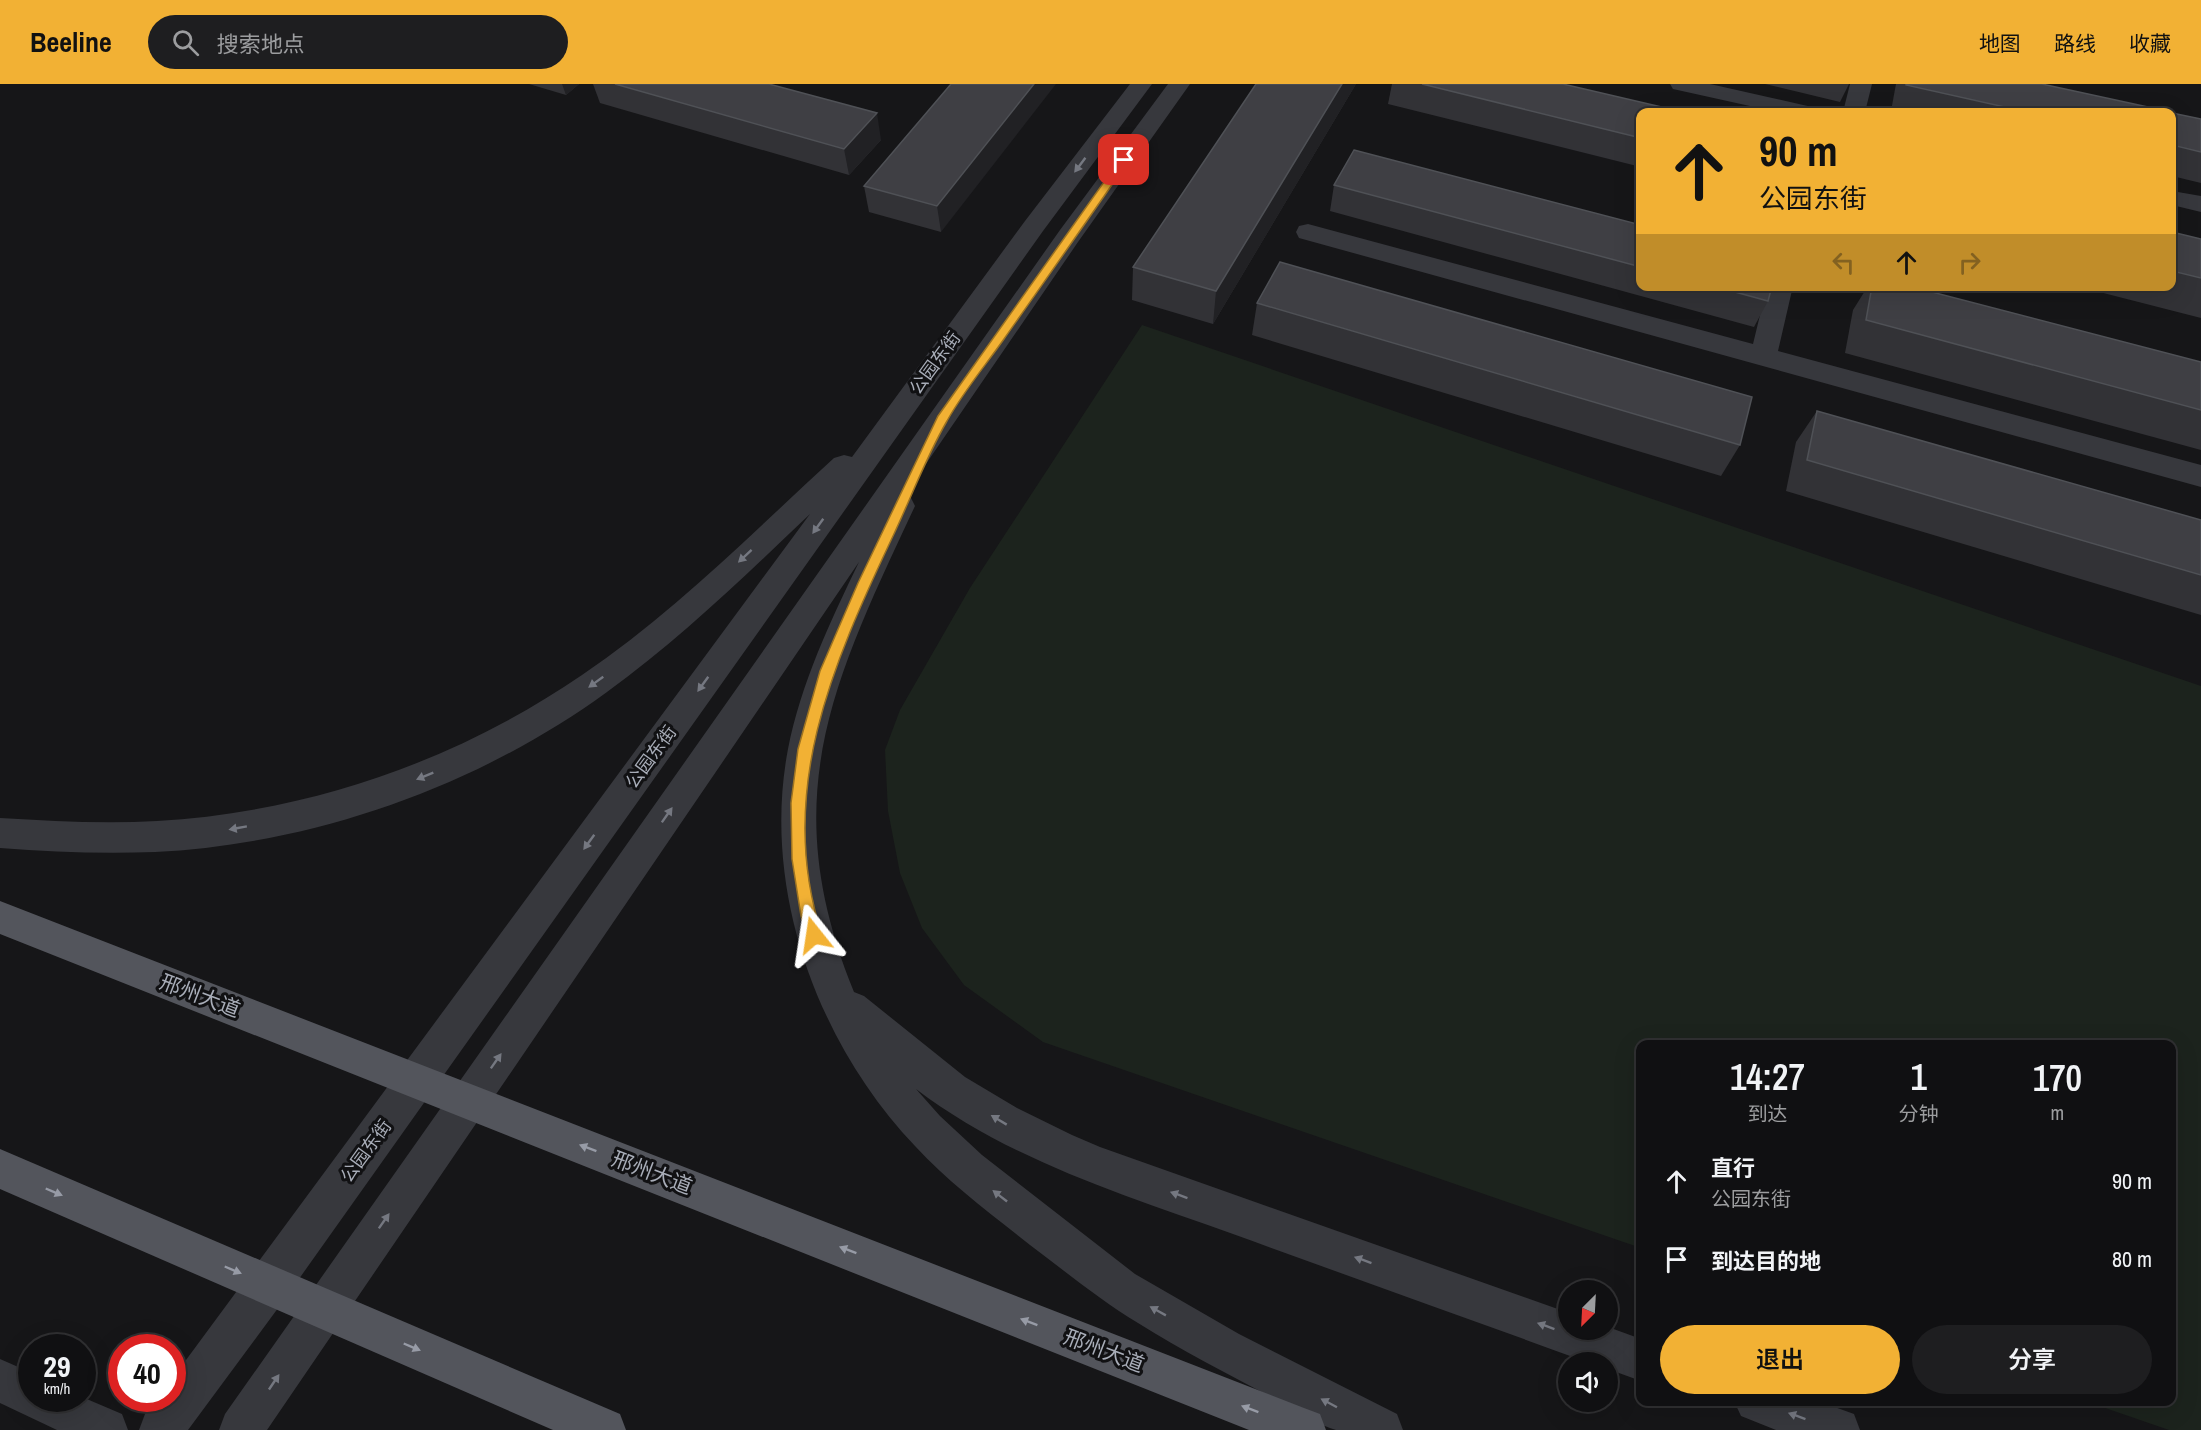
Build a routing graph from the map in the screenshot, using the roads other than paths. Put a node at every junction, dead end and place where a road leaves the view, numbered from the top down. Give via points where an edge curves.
1 (1141, 84) edge
2 (1179, 84) edge
3 (1681, 84) edge
4 (1861, 84) edge
5 (1786, 108) edge
6 (1855, 108) edge
7 (2176, 199) edge
8 (2201, 204) edge
9 (1308, 232) dead end
10 (1779, 291) edge
11 (1763, 357) junction
12 (896, 417) junction
13 (942, 419) junction
14 (2201, 476) edge
15 (0, 833) edge
16 (0, 917) edge
17 (837, 996) junction
18 (416, 1081) junction
19 (468, 1101) junction
20 (0, 1169) edge
21 (269, 1285) junction
22 (323, 1309) junction
23 (1636, 1358) edge
24 (0, 1381) edge
25 (18, 1389) edge
26 (1770, 1406) edge
27 (67, 1412) edge
28 (106, 1430) edge
29 (161, 1430) edge
30 (241, 1430) edge
31 (604, 1430) edge
32 (1304, 1430) edge
33 (1381, 1430) edge
34 (1838, 1430) edge

1 -> 12 street, 公园东街
2 - 13 street, 公园东街
3 - 5 street
4 - 6 street
7 - 8 street
9 - 11 street
10 - 11 street
11 - 14 street
12 -> 15 street via 640,648 568,701 427,776 299,817 233,830 107,839
12 -> 18 street, 公园东街
13 - 17 street via 826,671 804,749 798,803 799,859 808,916
19 -> 13 street, 公园东街
16 - 18 main road, 邢州大道
23 -> 17 street via 1095,1165 1023,1134 952,1092
33 -> 17 street via 1130,1295 967,1170 890,1087 853,1031
18 - 19 main road, 邢州大道
18 - 21 street, 公园东街
22 -> 19 street, 公园东街
32 -> 19 main road, 邢州大道
20 -> 21 main road
21 - 22 main road
21 - 29 street, 公园东街
30 -> 22 street, 公园东街
22 -> 31 main road
24 - 25 street
34 -> 26 street
27 - 28 street

